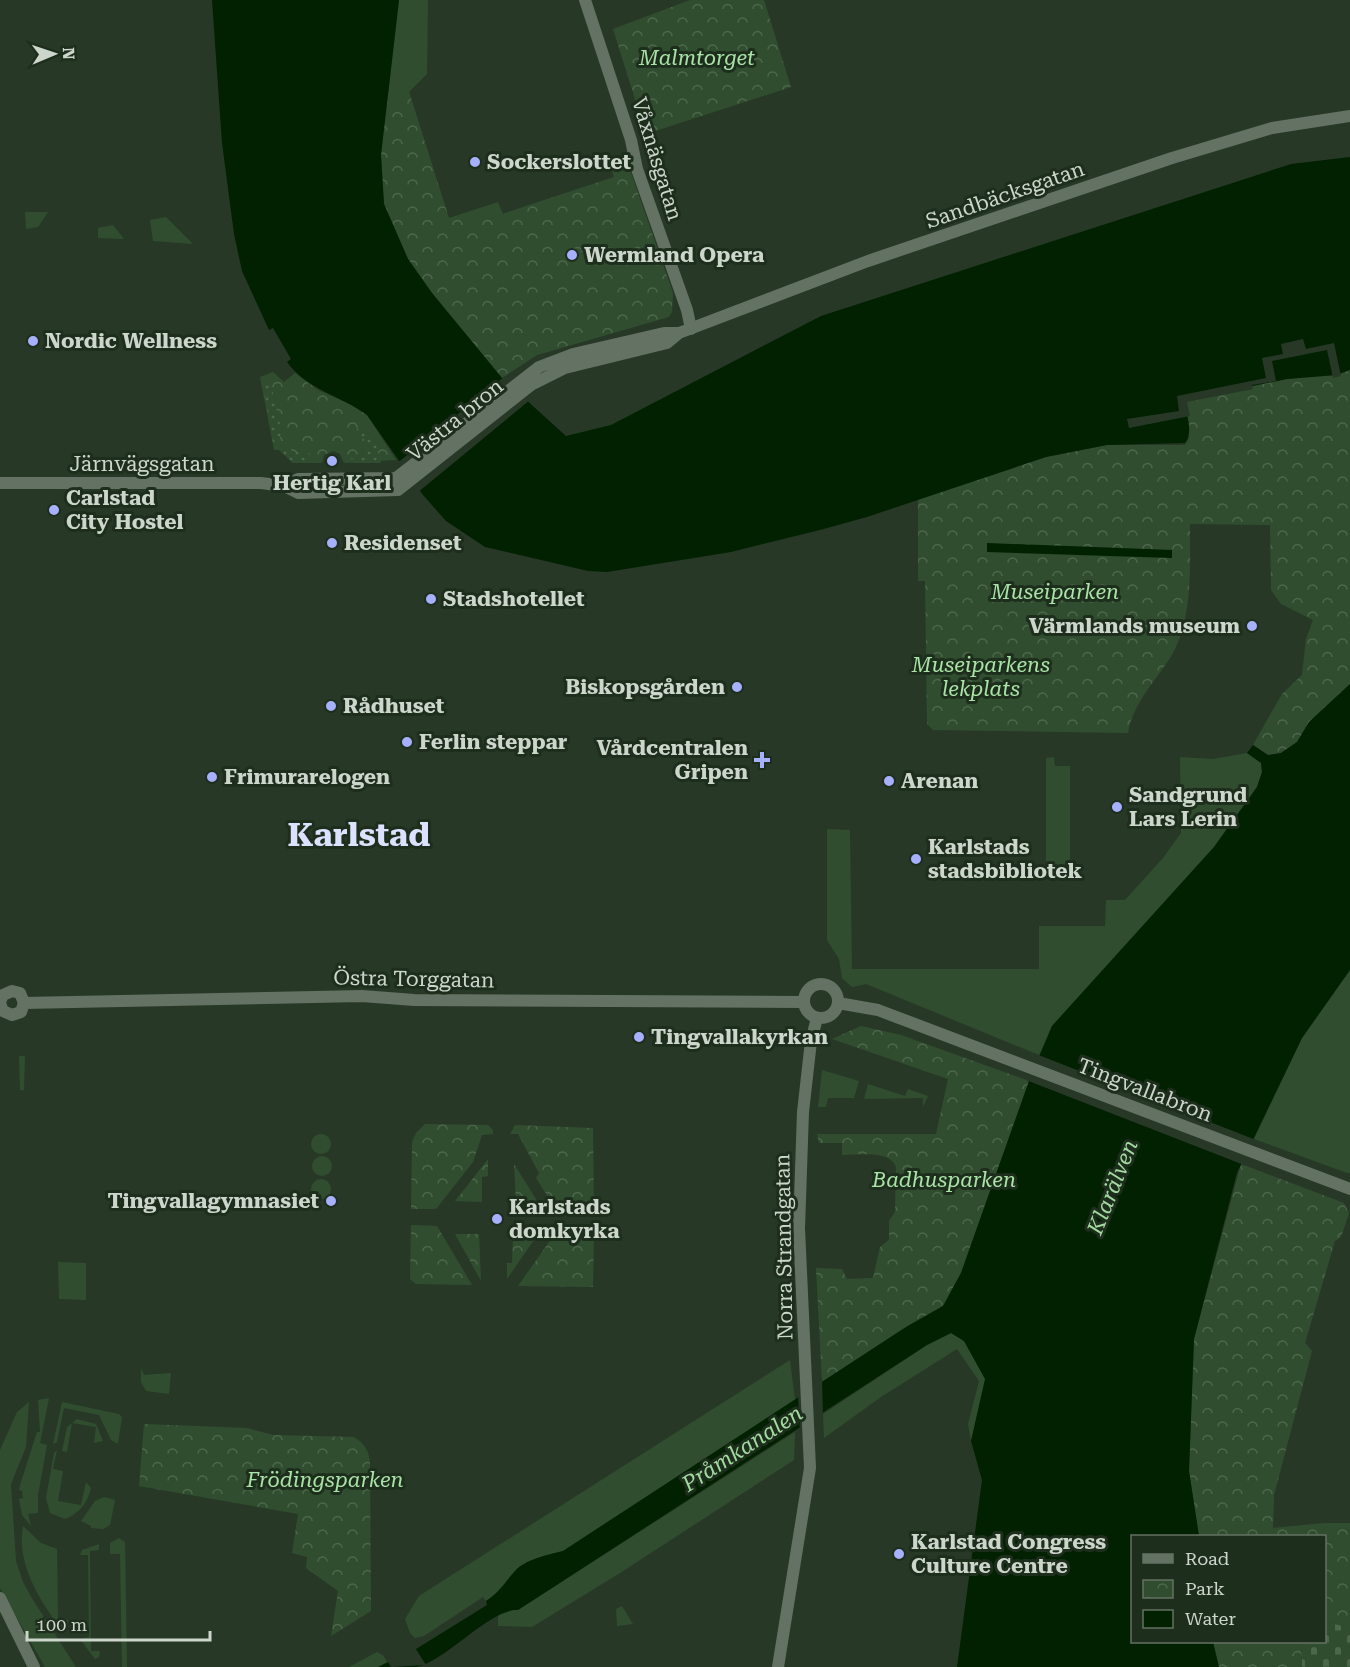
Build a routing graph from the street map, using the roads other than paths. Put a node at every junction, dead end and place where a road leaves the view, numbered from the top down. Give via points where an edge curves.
1 (585, 0) edge
2 (1350, 116) edge
3 (685, 331) junction
4 (522, 385) joint
5 (406, 478) joint
6 (0, 483) edge
7 (803, 1002) junction
8 (0, 1003) edge
9 (24, 1003) junction
10 (838, 1003) junction
11 (817, 1018) junction
12 (1350, 1189) edge
13 (0, 1598) edge
14 (0, 1619) edge
15 (31, 1662) edge
16 (778, 1667) edge

1 - 3 street, Våxnäsgatan via 637,169 687,310
2 - 3 street, Sandbäcksgatan via 1272,128 1172,158 868,261
3 - 4 street, Sandbäcksgatan via 573,354 539,367
4 - 5 street, Västra bron
5 - 6 street, Järnvägsgatan via 298,479 284,486
7 - 9 street, Östra Torggatan via 425,1000 362,996
7 - 10 street via 810,988 821,984 833,989
7 - 11 street via 806,1011
8 - 9 street via 3,1011 12,1015 21,1012
8 - 9 street via 4,993 12,991 20,993
10 - 11 street via 830,1016
10 - 12 street, Tingvallabron via 878,1010
11 - 16 street, Norra Strandgatan via 811,1041 800,1158 808,1484
13 - 15 street
14 - 15 street

